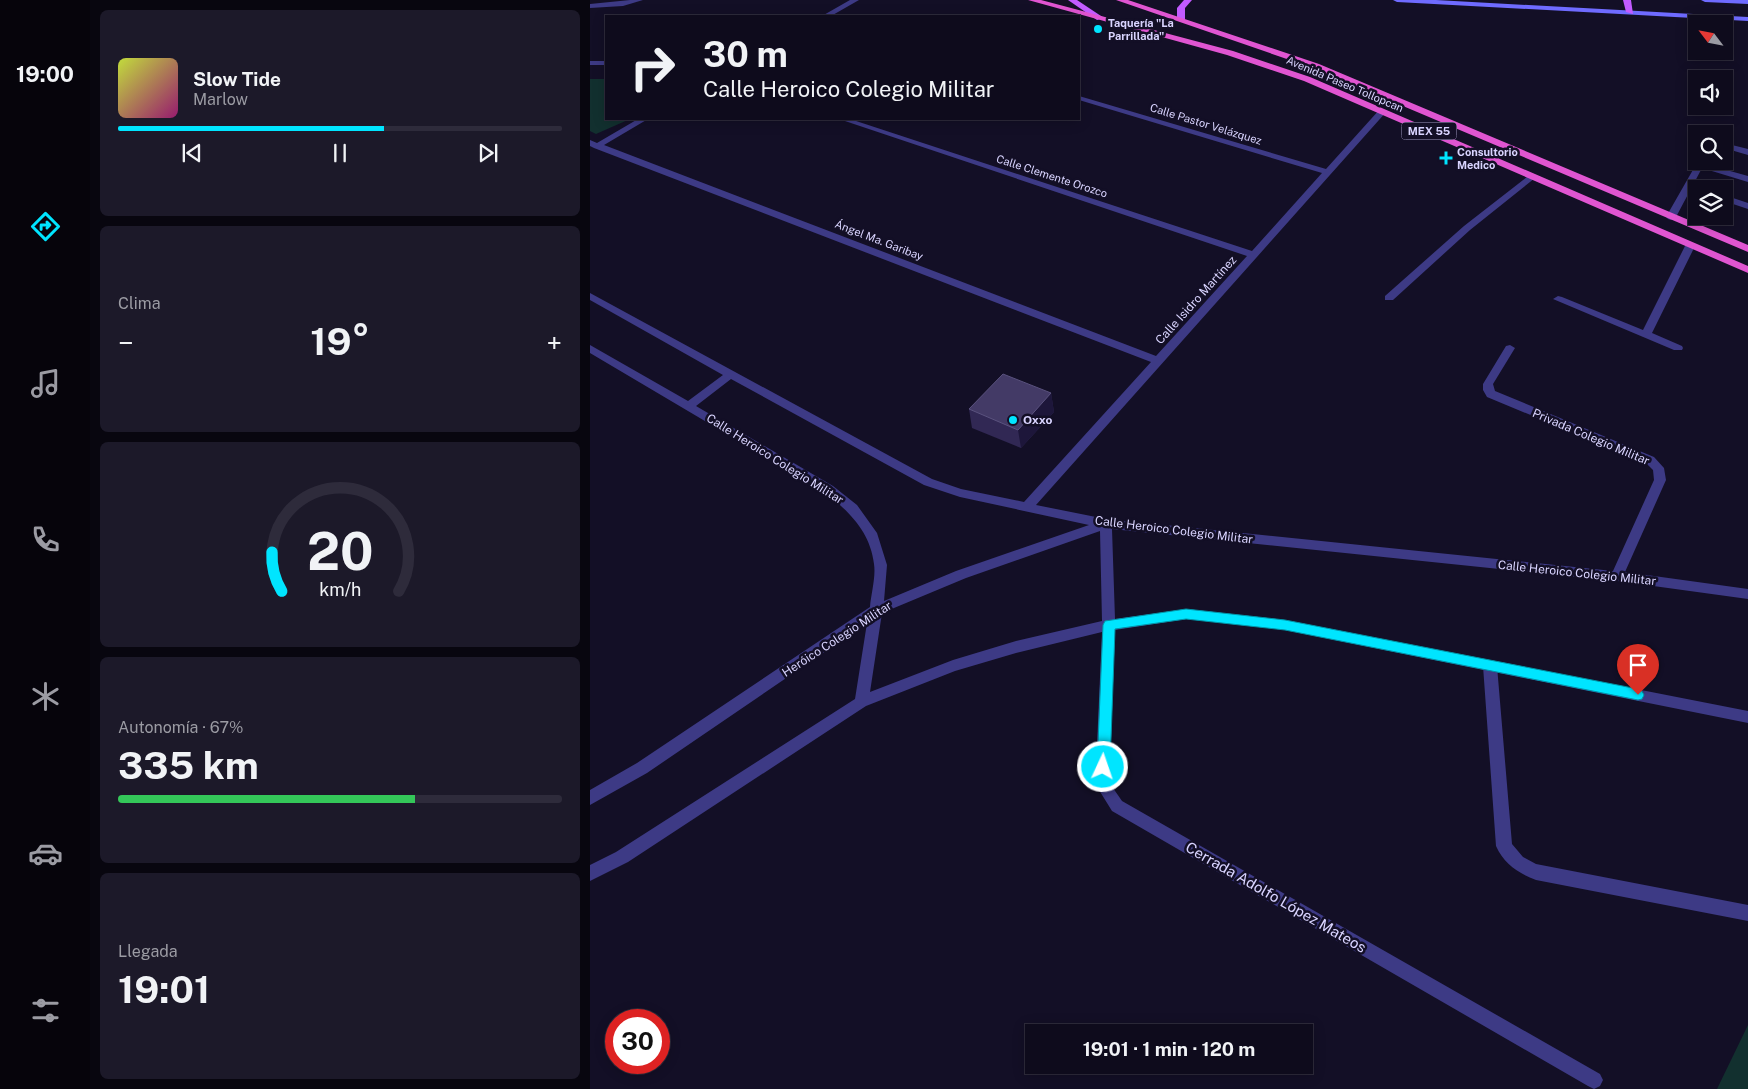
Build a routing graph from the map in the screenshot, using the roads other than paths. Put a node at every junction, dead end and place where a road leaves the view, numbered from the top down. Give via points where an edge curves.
1 (639, 0) edge
2 (855, 0) edge
3 (1032, 0) edge
4 (1072, 0) edge
5 (1120, 0) edge
6 (1188, 0) edge
7 (1397, 0) edge
8 (1627, 0) edge
9 (1705, 0) edge
10 (1748, 2) edge
11 (590, 6) edge
12 (1630, 12) junction
13 (828, 15) edge
14 (1100, 18) junction
15 (1748, 19) edge
16 (1181, 20) junction
17 (590, 63) edge
18 (605, 63) edge
19 (1080, 98) edge
20 (1382, 111) junction
21 (642, 120) edge
22 (846, 120) edge
23 (593, 144) edge
24 (1733, 148) edge
25 (1748, 152) edge
26 (1722, 170) edge
27 (1328, 172) junction
28 (1532, 176) junction
29 (1748, 179) edge
30 (1688, 194) edge
31 (1733, 201) edge
32 (1748, 206) edge
33 (1671, 217) junction
34 (1690, 246) junction
35 (1748, 250) edge
36 (1254, 254) junction
37 (1748, 270) edge
38 (590, 296) edge
39 (1389, 298) dead end
40 (1558, 299) dead end
41 (1646, 335) junction
42 (590, 348) edge
43 (1510, 348) dead end
44 (1678, 348) dead end
45 (1158, 361) junction
46 (731, 374) junction
47 (688, 406) junction
48 (1028, 506) junction
49 (1106, 524) junction
50 (1617, 576) junction
51 (1748, 594) edge
52 (876, 610) junction
53 (1110, 625) junction
54 (1490, 666) junction
55 (861, 702) junction
56 (1748, 717) edge
57 (590, 798) edge
58 (590, 873) edge
59 (1748, 913) edge
60 (1594, 1080) dead end

1 - 11 street
2 - 13 street
3 - 14 highway, Avenida Paseo Tollopcan / MEX 55
4 - 14 main road
5 - 16 highway, Avenida Paseo Tollopcan / MEX 55
6 - 16 main road via 1180,8
7 - 12 main road
8 - 12 main road
9 - 10 main road
12 - 15 main road
14 - 20 highway, Avenida Paseo Tollopcan / MEX 55 via 1256,60
16 - 33 highway, Avenida Paseo Tollopcan / MEX 55 via 1316,66
17 - 18 street
19 - 27 street, Calle Pastor Velázquez
20 - 27 street, Calle Isidro Martínez
20 - 28 highway, Avenida Paseo Tollopcan / MEX 55
21 - 23 street
22 - 36 street, Calle Clemente Orozco
23 - 45 street, Ángel Ma. Garibay
24 - 25 street
26 - 29 street
27 - 36 street, Calle Isidro Martínez
28 - 34 highway, Avenida Paseo Tollopcan / MEX 55
28 - 39 street via 1467,228
30 - 33 street
31 - 32 street
33 - 35 highway, Avenida Paseo Tollopcan / MEX 55
34 - 37 highway, Avenida Paseo Tollopcan / MEX 55
34 - 41 street
36 - 45 street, Calle Isidro Martínez
38 - 46 street, Calle Heroico Colegio Militar
40 - 41 street
41 - 44 street
42 - 47 street, Calle Heroico Colegio Militar
43 - 50 street, Privada Colegio Militar via 1488,384 1491,394 1650,460 1661,473
45 - 48 street, Calle Isidro Martínez
46 - 47 street
46 - 48 street, Calle Heroico Colegio Militar via 928,482 960,493
47 - 52 street, Calle Heroico Colegio Militar via 830,489 853,508 871,533 880,565
48 - 49 street, Calle Heroico Colegio Militar
49 - 50 street, Calle Heroico Colegio Militar
49 - 52 street, Heróico Colegio Militar via 965,573
49 - 53 street, Cerrada Adolfo López Mateos
50 - 51 street, Calle Heroico Colegio Militar
52 - 55 street, Calle Heroico Colegio Militar
52 - 57 street, Heróico Colegio Militar via 642,768
53 - 54 street via 1186,614 1244,619
53 - 55 street via 1016,647
53 - 60 street, Cerrada Adolfo López Mateos via 1103,767 1106,790 1117,806
54 - 56 street
54 - 59 street via 1504,846 1512,858 1524,868 1536,872
55 - 58 street via 638,847

